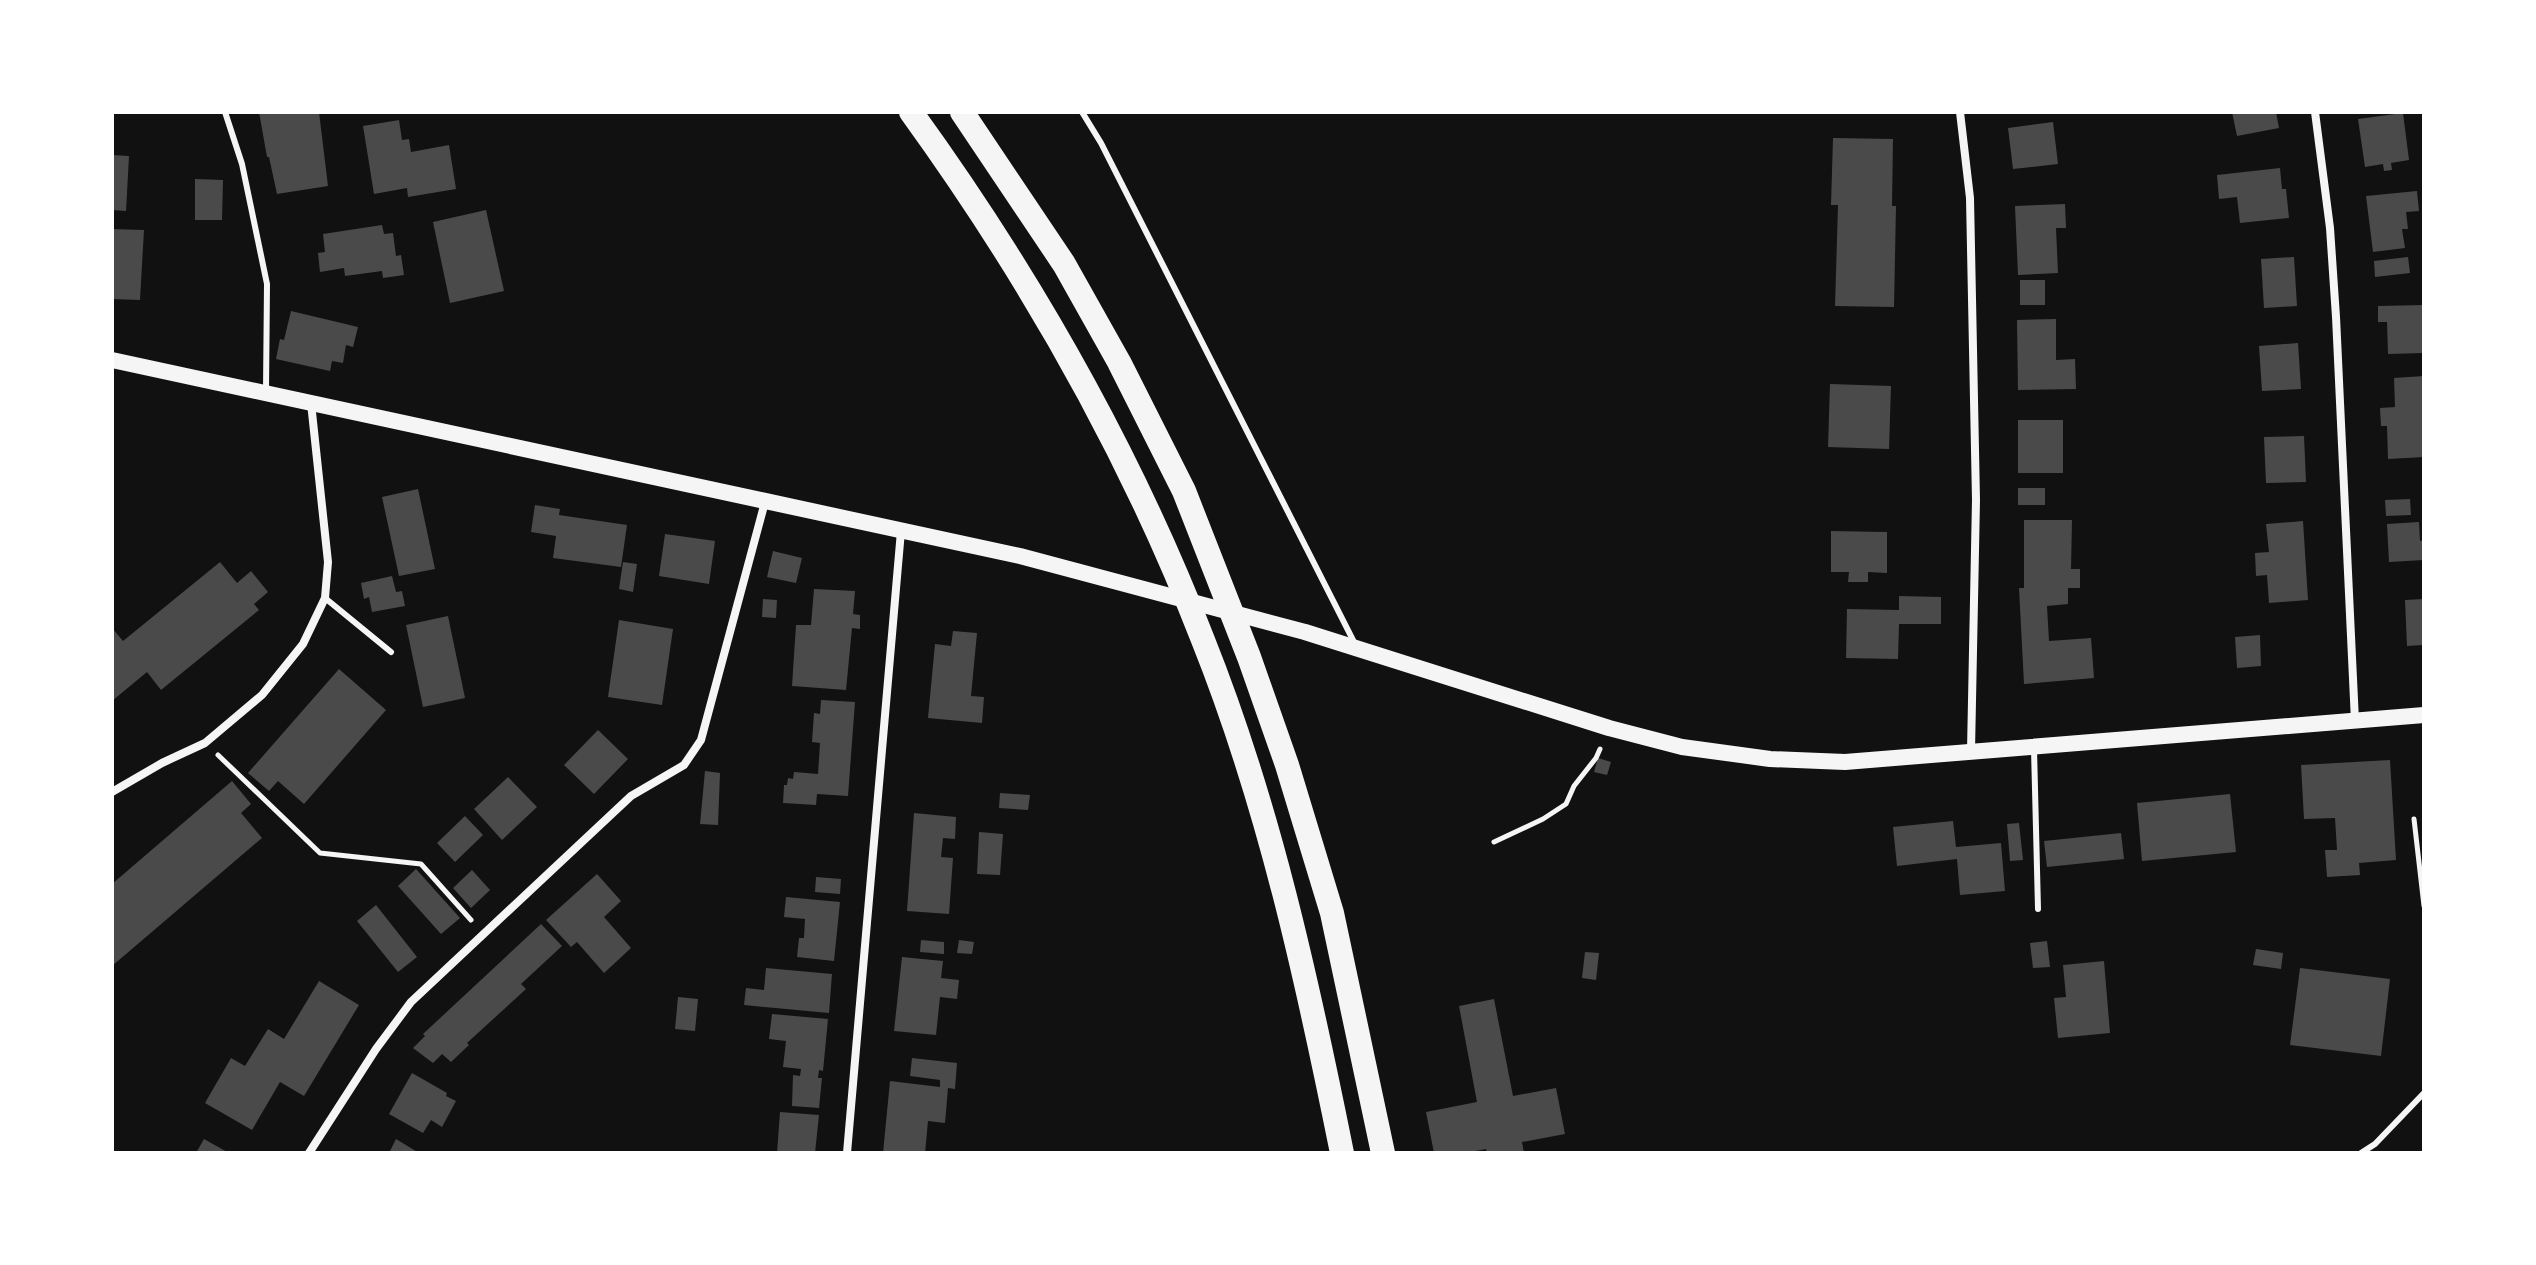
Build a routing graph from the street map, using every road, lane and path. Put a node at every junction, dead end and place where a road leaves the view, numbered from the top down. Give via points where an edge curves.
1 (225, 112) edge
2 (911, 112) edge
3 (962, 112) edge
4 (1082, 112) edge
5 (1960, 112) edge
6 (2315, 112) edge
7 (112, 360) edge
8 (266, 393) junction
9 (311, 403) junction
10 (765, 502) junction
11 (901, 531) junction
12 (325, 598) junction
13 (1359, 650) junction
14 (391, 652) dead end
15 (2424, 715) edge
16 (2355, 721) junction
17 (205, 743) junction
18 (2034, 746) junction
19 (1971, 751) junction
20 (1596, 758) dead end
21 (112, 792) edge
22 (2414, 819) dead end
23 (1494, 842) dead end
24 (2424, 906) edge
25 (2038, 909) dead end
26 (483, 932) junction
27 (2424, 1093) edge
28 (309, 1153) edge
29 (847, 1153) edge
30 (1342, 1153) edge
31 (1383, 1153) edge
32 (2361, 1153) edge

1 - 8 lane via 242,164 267,284
2 - 30 highway via 1038,303 1119,453 1181,586 1230,715 1284,891
3 - 31 highway via 1064,264 1184,491 1249,657 1332,913
4 - 13 lane
5 - 19 street via 1970,198 1976,500
6 - 16 street via 2336,317
7 - 8 main road
8 - 9 main road
9 - 10 main road
9 - 12 street via 328,562
10 - 11 main road
10 - 26 street via 701,740 684,765 631,796
11 - 13 main road via 1020,556
11 - 29 street
12 - 14 lane
12 - 17 street via 303,644 262,695
13 - 19 main road via 1682,747 1845,762
15 - 16 main road
16 - 18 main road
17 - 21 street
17 - 26 path via 320,853 421,864
18 - 19 main road
18 - 25 lane
20 - 23 path via 1566,804
22 - 24 path
26 - 28 street via 411,1002
27 - 32 lane

